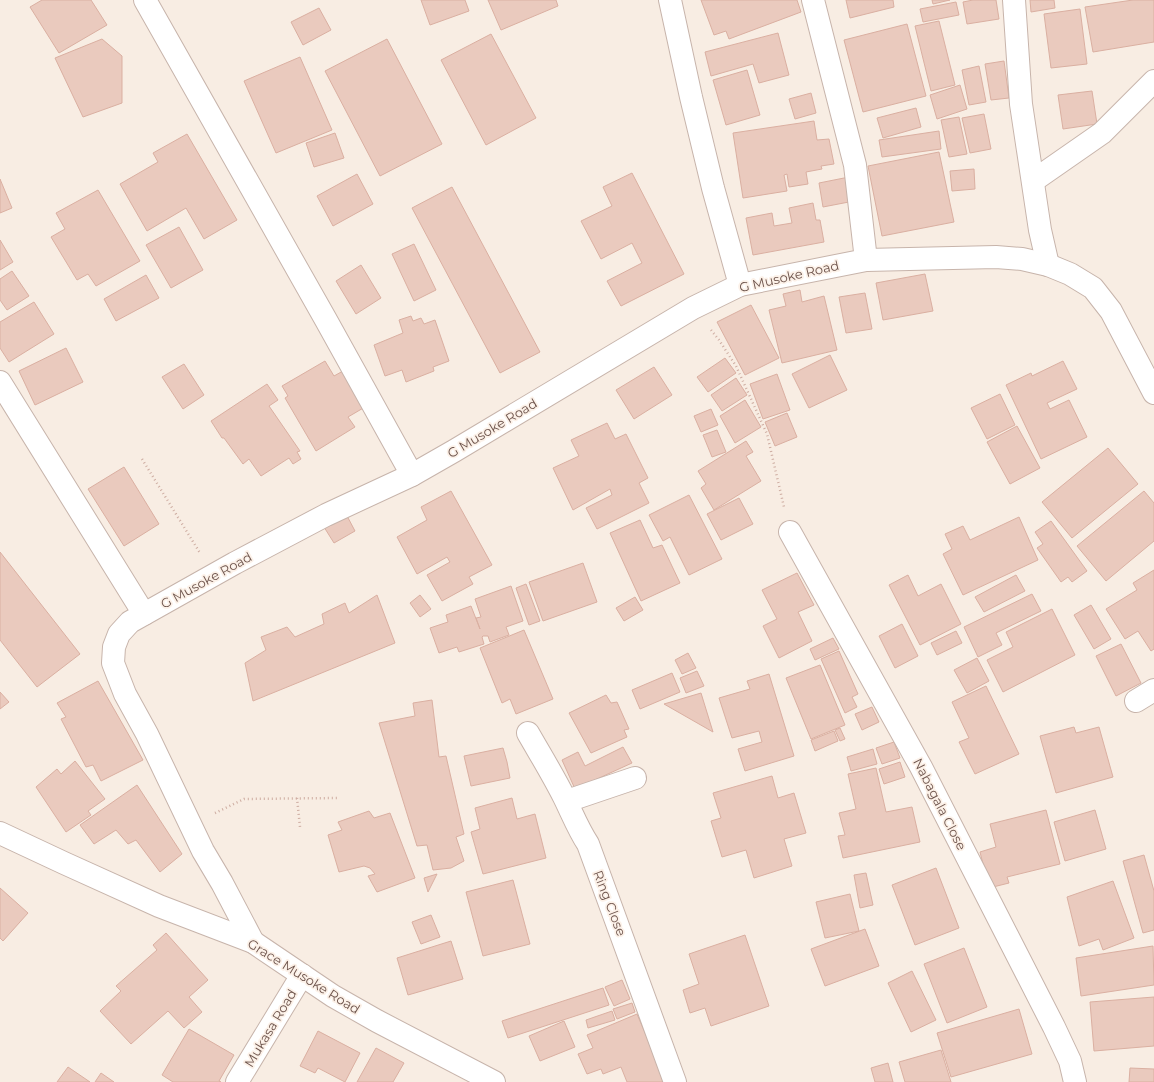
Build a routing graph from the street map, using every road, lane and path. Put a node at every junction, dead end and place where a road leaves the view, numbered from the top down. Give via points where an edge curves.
1 (146, 0) edge
2 (670, 0) edge
3 (814, 0) edge
4 (1014, 0) edge
5 (1154, 81) edge
6 (1032, 181) junction
7 (866, 260) junction
8 (1048, 265) junction
9 (740, 285) junction
10 (693, 308) junction
11 (0, 382) edge
12 (1154, 393) edge
13 (142, 459) dead end
14 (412, 475) junction
15 (790, 532) joint
16 (213, 575) junction
17 (144, 614) junction
18 (528, 733) dead end
19 (635, 778) dead end
20 (297, 798) junction
21 (337, 798) dead end
22 (567, 802) junction
23 (190, 824) junction
24 (300, 827) dead end
25 (0, 832) edge
26 (254, 942) junction
27 (302, 975) junction
28 (237, 1082) edge
29 (494, 1082) edge
30 (675, 1082) edge
31 (1075, 1082) edge

1 - 14 street
2 - 9 street via 713,188
3 - 7 street via 855,165
4 - 6 street via 1022,104
5 - 6 street via 1102,133
6 - 8 street
7 - 8 street, G Musoke Road via 996,257
7 - 9 street, G Musoke Road
8 - 12 street, G Musoke Road via 1093,288 1111,311
9 - 10 street, G Musoke Road
10 - 14 street, G Musoke Road
10 - 15 path via 736,366 766,434
11 - 17 street
13 - 16 path
14 - 16 street, G Musoke Road via 326,515
15 - 31 street, Nabagala Close via 925,774 1054,1026 1070,1061
16 - 17 street, G Musoke Road
17 - 23 street, G Musoke Road via 130,622 119,634 114,647 113,663 125,694
18 - 22 street, Ring Close
19 - 22 street
20 - 21 path
20 - 23 path via 244,799
20 - 24 path
22 - 30 street, Ring Close via 579,831 588,844
23 - 26 street, G Musoke Road
25 - 26 street, Grace Musoke Road via 159,906
26 - 27 street, Grace Musoke Road
27 - 28 street, Mukasa Road
27 - 29 street, Grace Musoke Road via 377,1021

